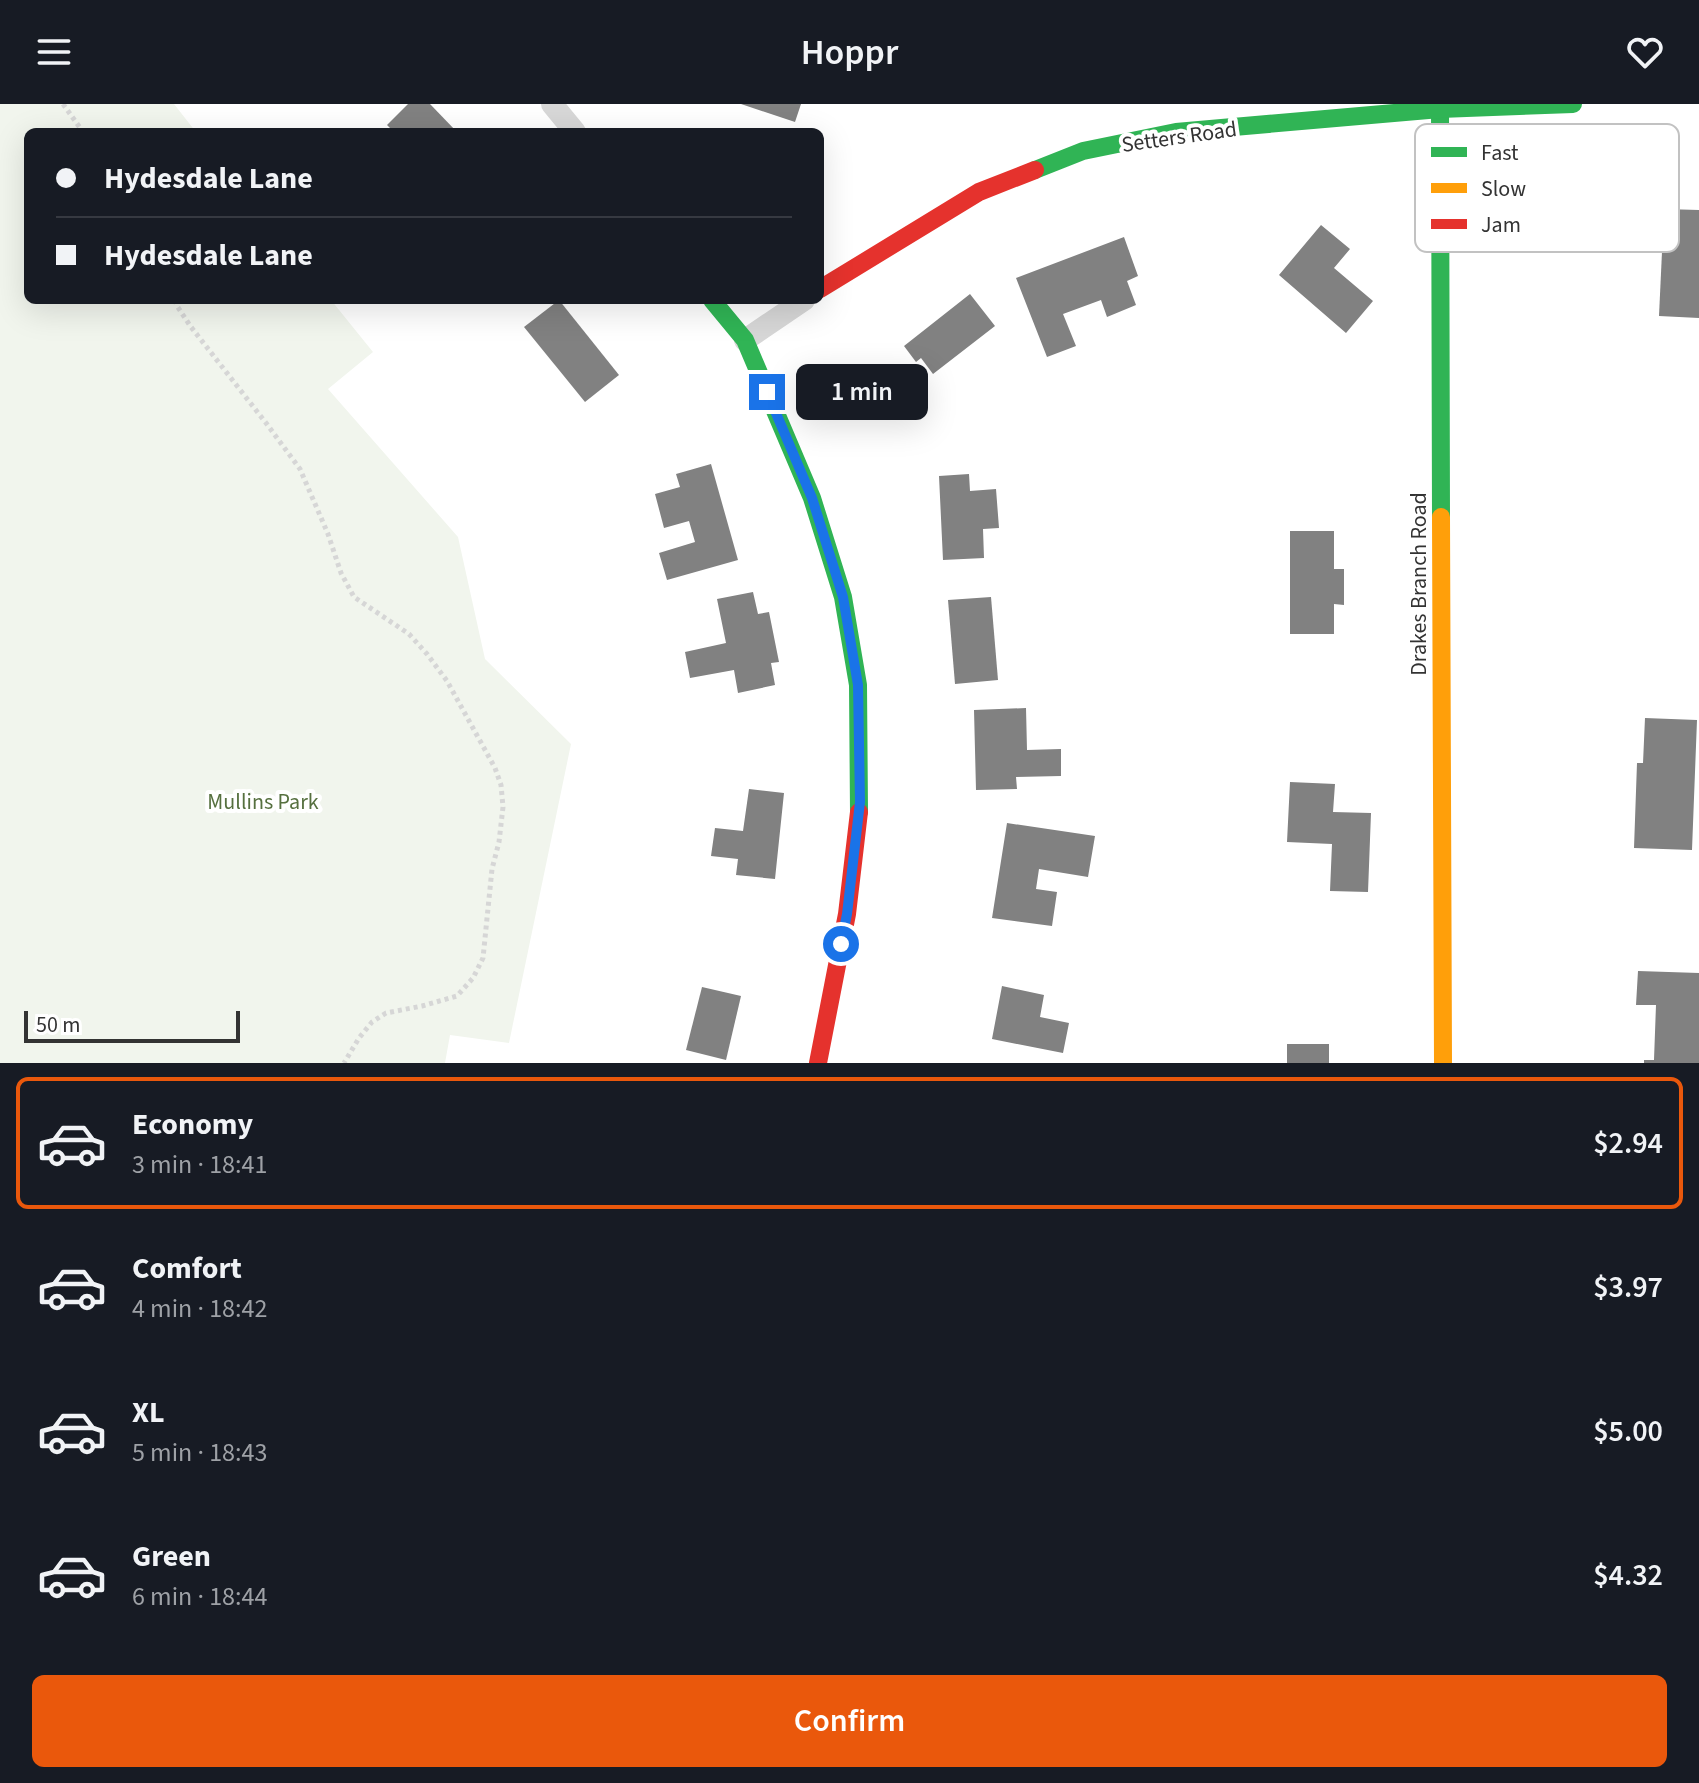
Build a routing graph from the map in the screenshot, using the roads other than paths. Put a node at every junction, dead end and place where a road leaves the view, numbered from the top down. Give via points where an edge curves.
1 (552, 104) edge
2 (1573, 104) edge
3 (1440, 107) edge
4 (572, 128) edge
5 (1440, 252) edge
6 (824, 287) edge
7 (715, 304) edge
8 (798, 304) edge
9 (745, 340) junction
10 (818, 1063) edge
11 (1443, 1063) edge

1 - 4 street
2 - 3 street, Setters Road
3 - 6 street, Setters Road via 1176,132 1083,151 979,192
5 - 11 street, Drakes Branch Road
7 - 9 street
8 - 9 street
9 - 10 street via 812,498 843,597 858,685 860,802 847,914

